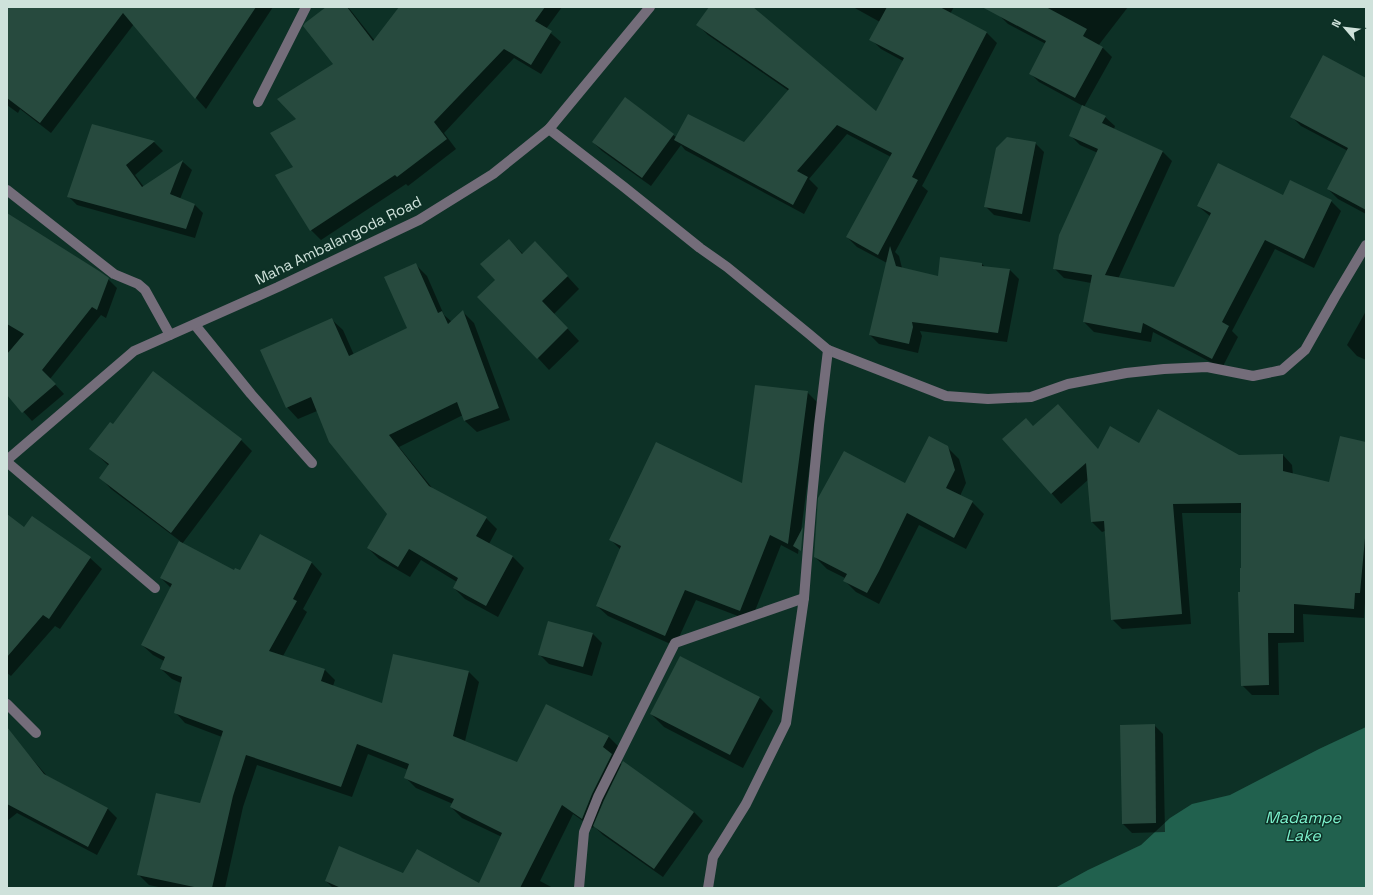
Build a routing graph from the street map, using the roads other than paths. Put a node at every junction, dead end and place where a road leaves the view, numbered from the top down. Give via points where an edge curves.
1 (306, 7) edge
2 (650, 7) edge
3 (258, 102) dead end
4 (549, 129) junction
5 (7, 190) edge
6 (1366, 245) edge
7 (195, 324) junction
8 (170, 335) junction
9 (828, 350) junction
10 (7, 461) edge
11 (312, 463) dead end
12 (155, 588) dead end
13 (804, 598) junction
14 (7, 704) edge
15 (36, 733) dead end
16 (579, 888) edge
17 (708, 888) edge

1 - 3 street
2 - 4 street, Maha Ambalangoda Road
4 - 7 street, Maha Ambalangoda Road via 493,174 419,220
4 - 9 street via 727,267
5 - 8 street via 114,274 138,284 145,290
6 - 9 street via 1306,350 1282,370 1253,376 1207,367 1164,369 1068,384 1031,397 988,399 946,396
7 - 8 street, Maha Ambalangoda Road
7 - 11 street via 251,394
8 - 10 street, Maha Ambalangoda Road via 134,351
9 - 13 street
10 - 12 street
13 - 16 street via 675,643 598,798 584,832
13 - 17 street via 786,723 746,804 713,857
14 - 15 street

